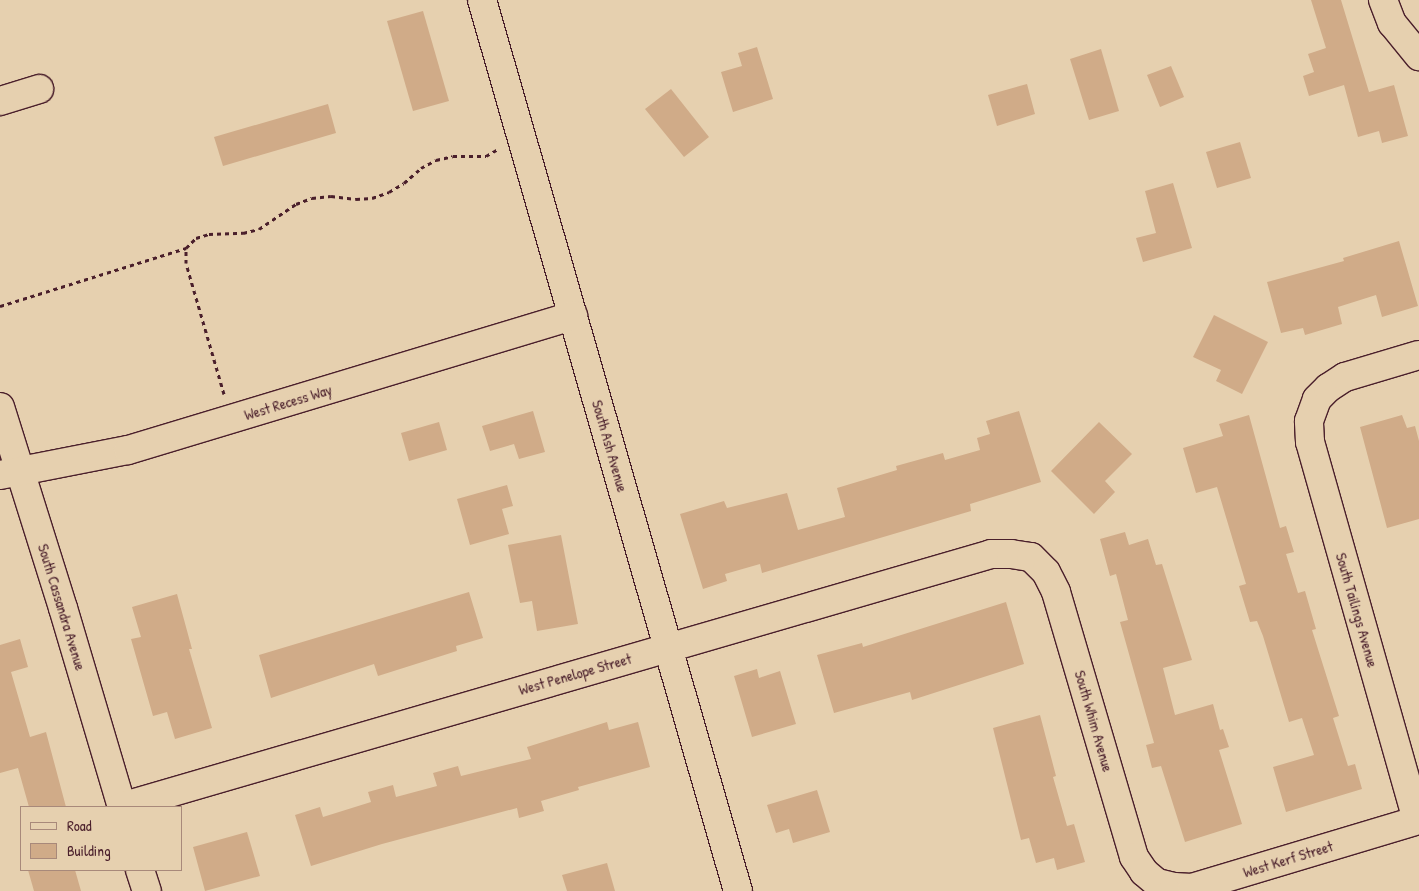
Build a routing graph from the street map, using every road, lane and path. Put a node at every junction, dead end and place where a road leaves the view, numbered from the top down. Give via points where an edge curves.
1 (482, 0) edge
2 (1383, 0) edge
3 (1419, 56) edge
4 (39, 89) dead end
5 (0, 101) edge
6 (503, 147) dead end
7 (186, 248) junction
8 (0, 306) edge
9 (573, 316) junction
10 (1419, 355) edge
11 (226, 399) dead end
12 (0, 407) edge
13 (9, 474) edge
14 (1031, 557) joint
15 (668, 647) junction
16 (121, 806) edge
17 (124, 806) edge
18 (1418, 820) edge
19 (140, 871) edge
20 (1157, 883) joint
21 (147, 891) edge
22 (738, 891) edge

1 - 9 street, South Ash Avenue
2 - 3 street via 1392,23
4 - 5 street
6 - 7 path via 486,156 453,156 436,160 389,192 372,198 312,198 296,204 259,228 243,233 209,234 196,238
7 - 8 path
7 - 11 path via 186,263
9 - 13 street, West Recess Way via 128,450
9 - 15 street, South Ash Avenue
10 - 18 street, South Tailings Avenue via 1345,377 1317,399 1309,421 1310,442
12 - 13 street, South Cassandra Avenue
13 - 16 street, South Cassandra Avenue via 63,608
14 - 15 street, West Penelope Street via 991,554
14 - 20 street, South Whim Avenue via 1046,572 1056,592 1134,857
15 - 17 street, West Penelope Street
15 - 22 street, South Ash Avenue
18 - 20 street, West Kerf Street via 1192,888
19 - 21 street

